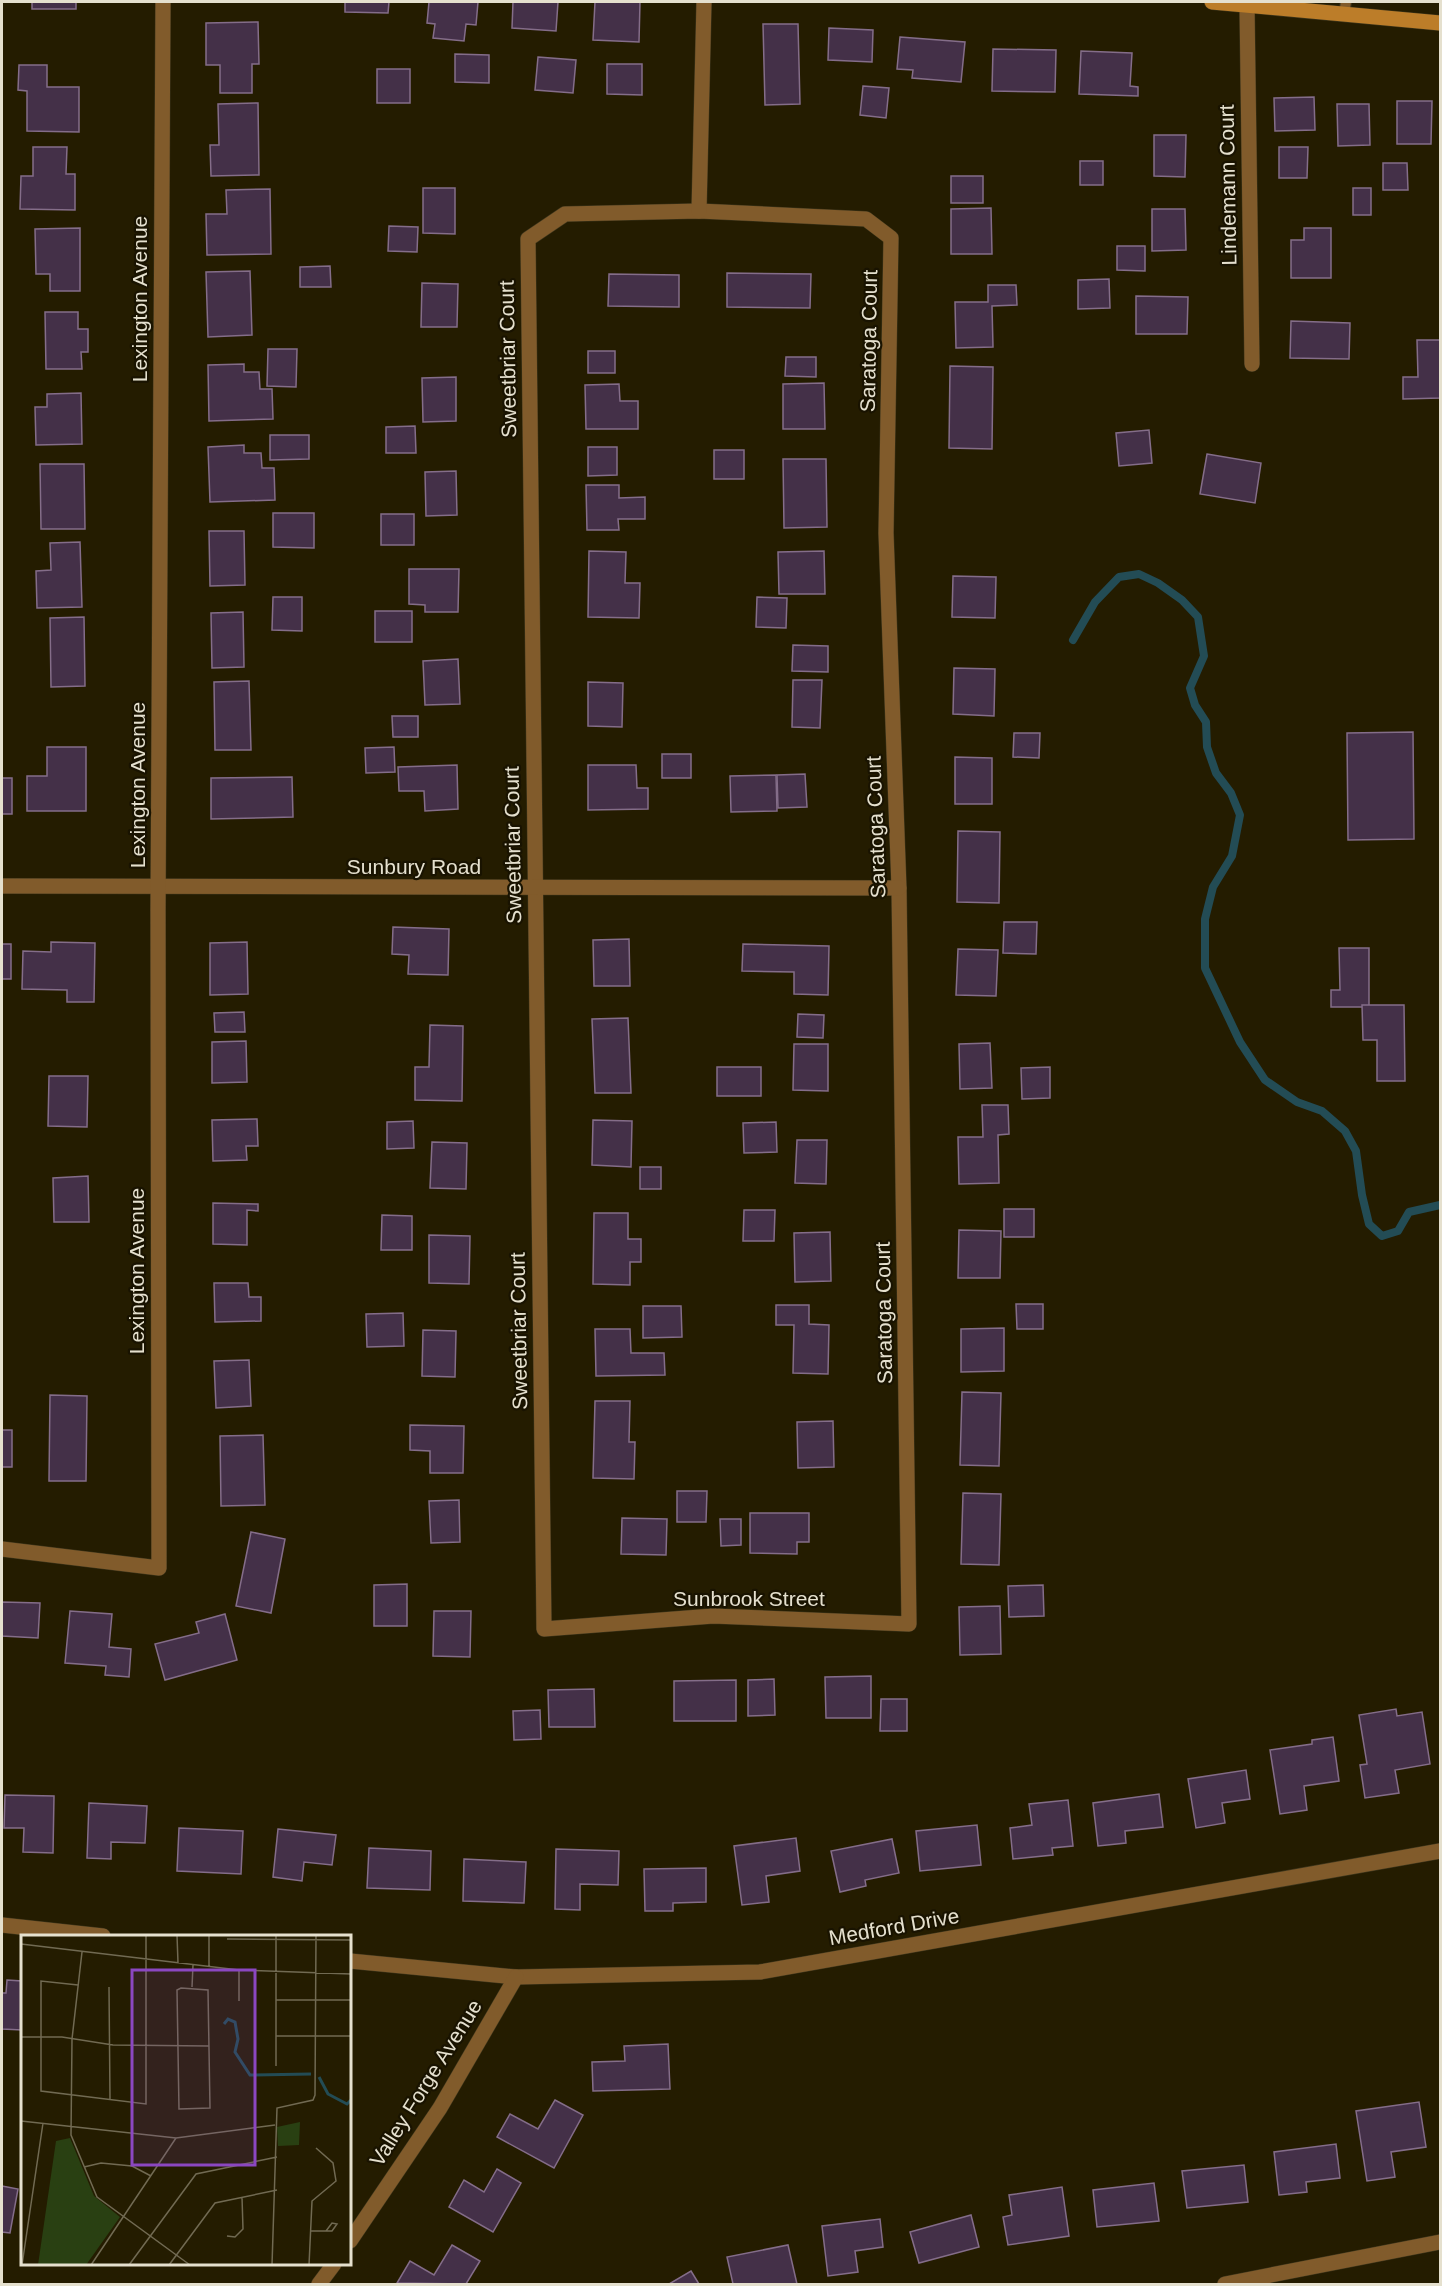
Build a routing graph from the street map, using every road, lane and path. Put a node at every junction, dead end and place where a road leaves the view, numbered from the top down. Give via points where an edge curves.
1 (163, 2) edge
2 (704, 2) edge
3 (1212, 2) edge
4 (1246, 6) junction
5 (1345, 8) edge
6 (1440, 23) edge
7 (699, 211) junction
8 (1252, 364) dead end
9 (2, 886) edge
10 (159, 888) junction
11 (534, 888) junction
12 (899, 888) junction
13 (2, 1549) edge
14 (909, 1614) joint
15 (544, 1629) joint
16 (1440, 1851) edge
17 (2, 1925) edge
18 (94, 1935) edge
19 (351, 1960) edge
20 (516, 1977) junction
21 (351, 2240) edge
22 (1440, 2242) edge
23 (333, 2265) edge
24 (319, 2284) edge
25 (1225, 2284) edge

1 - 10 street, Lexington Avenue
2 - 7 street
3 - 4 main road
4 - 5 main road
4 - 8 street, Lindemann Court
5 - 6 main road
7 - 11 street, Sweetbriar Court via 565,214 528,238
7 - 12 street, Saratoga Court via 866,219 891,238 886,533
9 - 10 street, Sunbury Road
10 - 11 street, Sunbury Road
10 - 13 street, Lexington Avenue via 159,1568
11 - 12 street, Sunbury Road
11 - 15 street, Sweetbriar Court
12 - 14 street, Saratoga Court
14 - 15 street, Sunbrook Street via 909,1624 713,1616
16 - 20 street, Medford Drive via 760,1972
17 - 18 street
19 - 20 street, Medford Drive
20 - 21 street, Valley Forge Avenue via 440,2108
22 - 25 street
23 - 24 street

